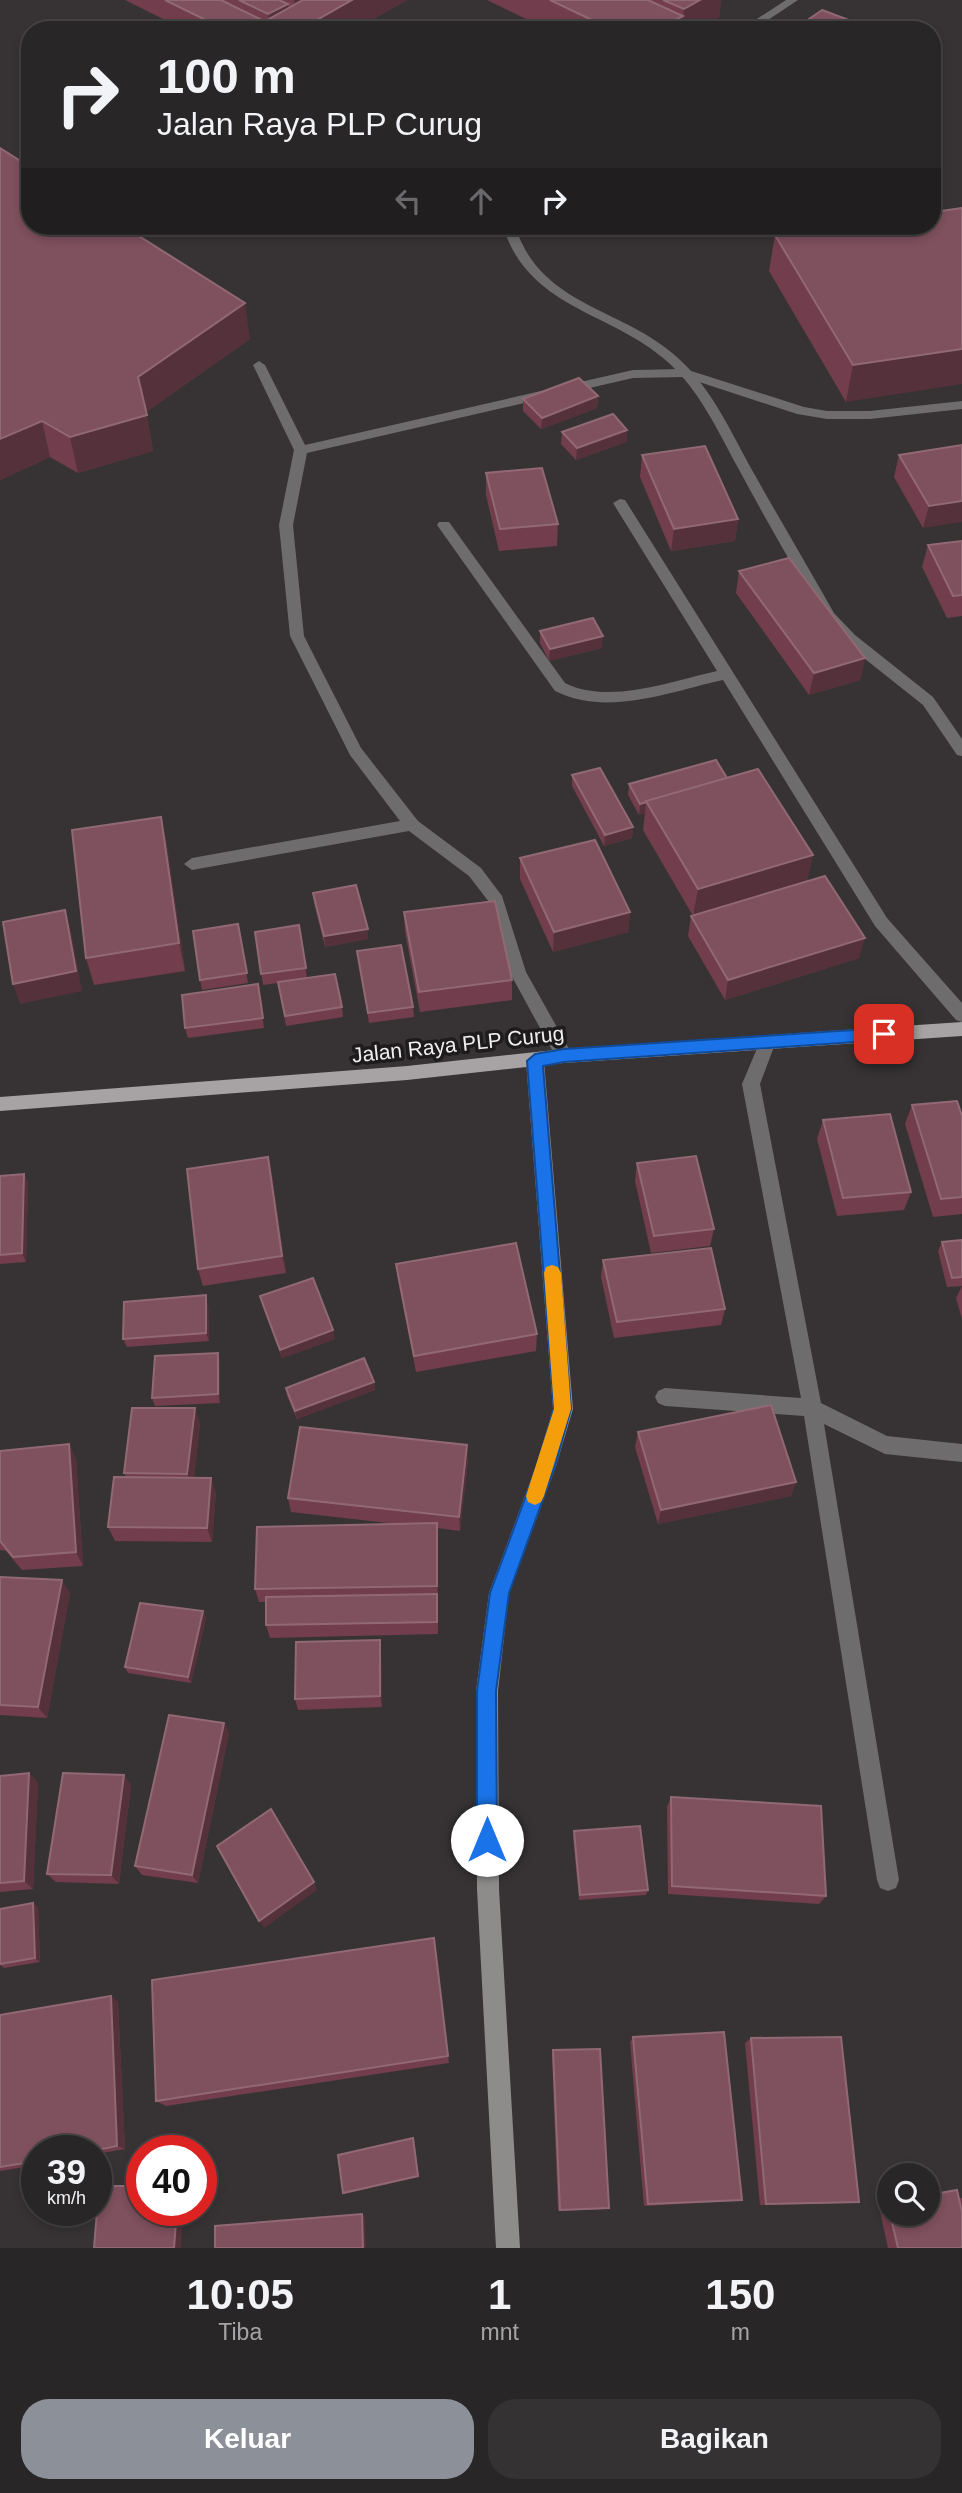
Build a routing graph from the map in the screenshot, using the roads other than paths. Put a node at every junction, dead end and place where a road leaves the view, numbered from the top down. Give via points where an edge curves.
1 (793, 0) edge
2 (759, 21) edge
3 (510, 235) edge
4 (259, 365) dead end
5 (685, 373) junction
6 (962, 405) edge
7 (301, 450) junction
8 (620, 503) dead end
9 (444, 525) dead end
10 (729, 674) junction
11 (962, 751) edge
12 (412, 825) junction
13 (192, 864) dead end
14 (962, 1015) edge
15 (962, 1029) edge
16 (767, 1044) junction
17 (564, 1056) junction
18 (535, 1061) junction
19 (0, 1104) edge
20 (665, 1397) dead end
21 (812, 1408) junction
22 (962, 1453) edge
23 (888, 1880) dead end
24 (508, 2248) edge

1 - 2 street
3 - 5 street via 534,273 569,299 662,350
4 - 7 street
5 - 6 street via 827,415
5 - 7 street via 633,374 581,384
5 - 11 street via 829,616 850,639 928,701
7 - 12 street via 286,525 297,636 355,751
8 - 10 street
9 - 10 street via 560,687 598,698 625,696
10 - 14 street via 881,922
12 - 13 street
12 - 17 street via 475,872 496,900 518,973
15 - 16 main road, Jalan Raya PLP Curug
16 - 17 main road, Jalan Raya PLP Curug
16 - 21 street via 751,1084
17 - 18 main road, Jalan Raya PLP Curug
18 - 19 main road, Jalan Raya PLP Curug
18 - 24 street via 563,1409 499,1593 487,1691 488,1889
20 - 21 street
21 - 22 street via 885,1445
21 - 23 street

